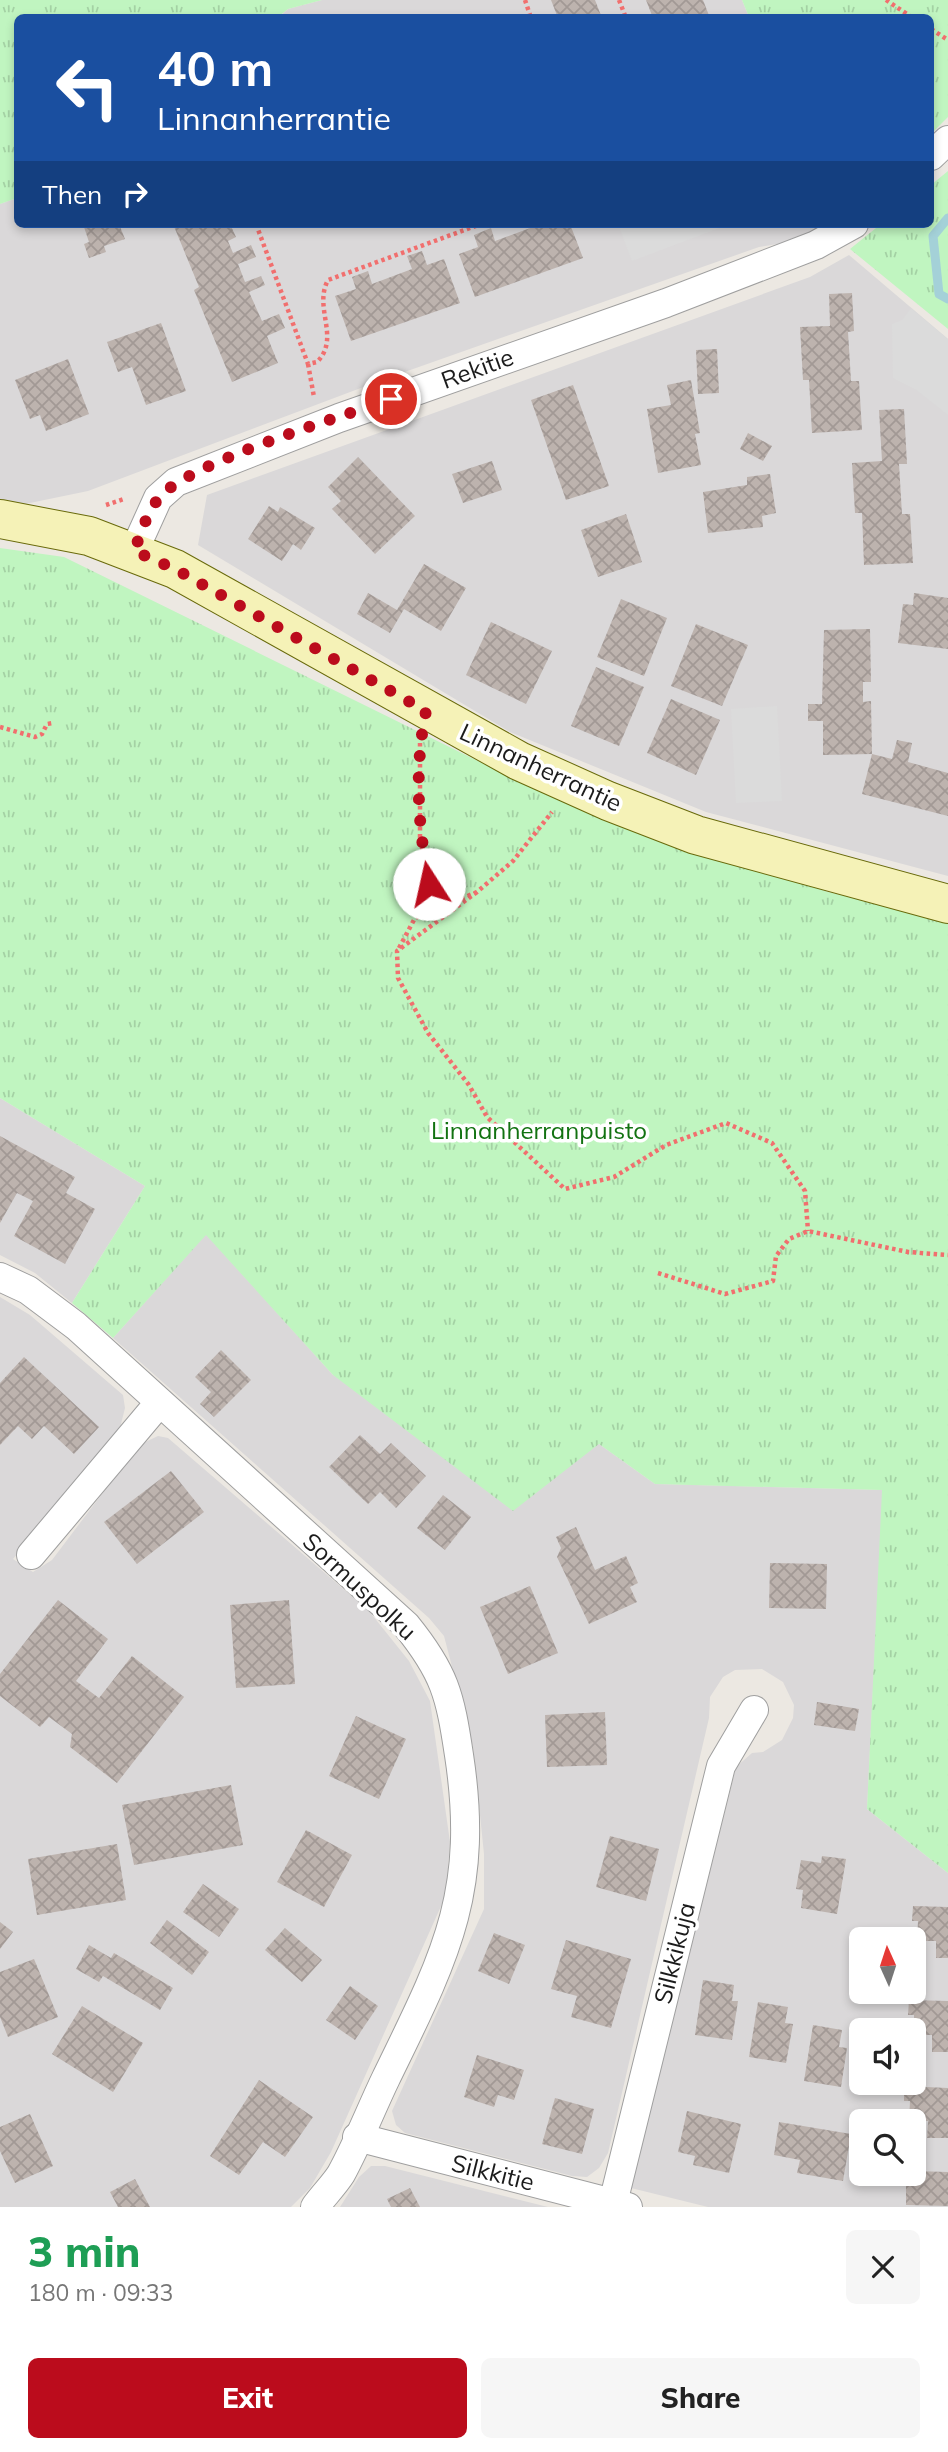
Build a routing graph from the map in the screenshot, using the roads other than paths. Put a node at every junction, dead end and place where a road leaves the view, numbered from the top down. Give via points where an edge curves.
1 (948, 140) edge
2 (934, 153) edge
3 (847, 228) edge
4 (0, 519) edge
5 (134, 551) junction
6 (948, 904) edge
7 (0, 1277) edge
8 (159, 1403) junction
9 (31, 1555) dead end
10 (754, 1710) dead end
11 (357, 2137) junction
12 (617, 2205) edge
13 (315, 2207) edge

1 - 2 street
3 - 5 street, Rekitie via 816,245 666,303 219,462 176,482 158,498
4 - 5 street, Linnanherrantie via 89,536
5 - 6 street, Linnanherrantie via 573,786 696,835
7 - 8 street, Sormuspolku via 51,1306
8 - 9 street
8 - 11 street, Sormuspolku via 406,1625 436,1665 450,1700 464,1789 467,1854 458,1910 438,1970
10 - 12 street, Silkkikuja via 721,1766
11 - 12 street, Silkkitie
11 - 13 street, Sormuspolku via 341,2175

